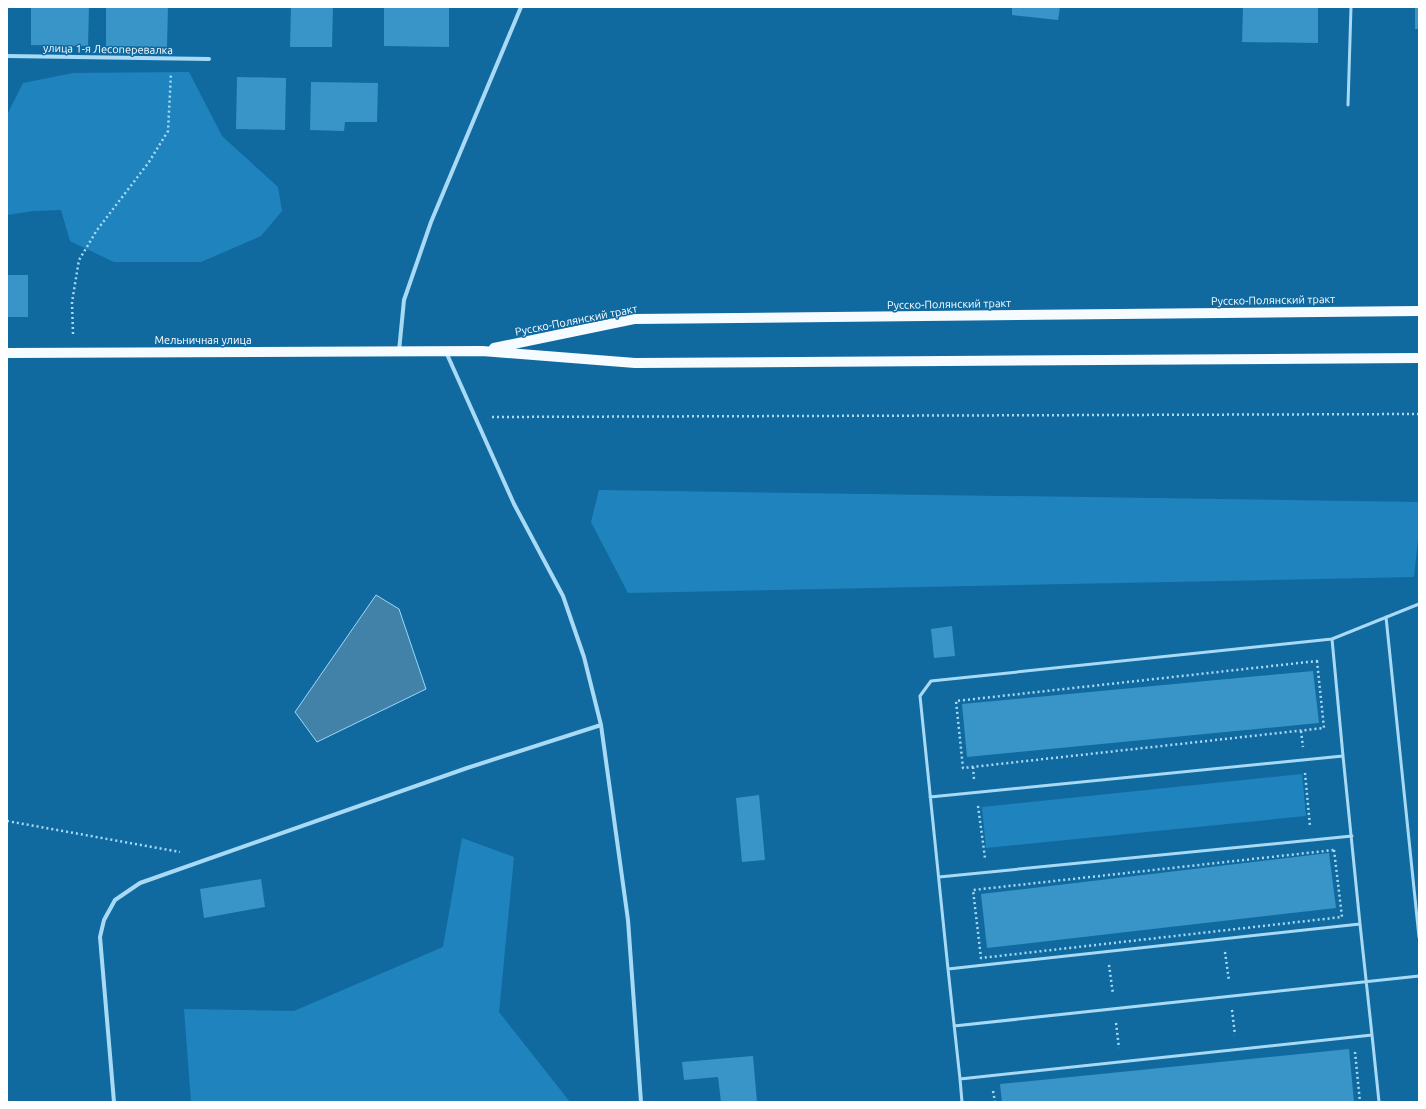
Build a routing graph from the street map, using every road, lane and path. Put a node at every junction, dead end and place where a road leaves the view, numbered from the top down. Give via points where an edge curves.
1 (521, 7) edge
2 (1351, 7) edge
3 (7, 56) edge
4 (172, 59) junction
5 (210, 59) dead end
6 (1348, 105) dead end
7 (1419, 311) edge
8 (446, 351) junction
9 (482, 351) junction
10 (399, 352) junction
11 (7, 353) edge
12 (73, 353) junction
13 (1419, 358) edge
14 (1419, 414) edge
15 (475, 417) junction
16 (1419, 604) edge
17 (1386, 617) junction
18 (1332, 638) junction
19 (601, 725) junction
20 (1301, 731) junction
21 (1343, 756) junction
22 (1304, 760) junction
23 (973, 767) junction
24 (976, 793) junction
25 (930, 797) junction
26 (7, 821) edge
27 (1352, 836) junction
28 (1311, 840) junction
29 (180, 852) dead end
30 (1312, 853) junction
31 (987, 873) junction
32 (939, 877) junction
33 (988, 889) junction
34 (1360, 924) junction
35 (1419, 937) edge
36 (948, 968) junction
37 (1419, 976) edge
38 (1367, 982) junction
39 (954, 1026) junction
40 (1372, 1035) junction
41 (960, 1079) junction
42 (114, 1102) edge
43 (642, 1102) edge
44 (962, 1102) edge
45 (1379, 1102) edge

1 - 10 street via 431,222 404,300
2 - 6 lane
3 - 4 street, улица 1-я Лесоперевалка
4 - 5 street, улица 1-я Лесоперевалка
4 - 12 path via 168,131 149,162 96,230 79,260 72,302
7 - 9 main road, Русско-Полянский тракт via 634,319
8 - 9 main road, Русско-Полянский тракт
8 - 10 main road, Русско-Полянский тракт
8 - 15 street
9 - 13 main road, Русско-Полянский тракт via 635,363
10 - 12 main road, Мельничная улица
11 - 12 main road, Мельничная улица
14 - 15 path
15 - 19 street via 514,504 563,596 584,657
16 - 17 lane
17 - 18 lane
17 - 35 lane
18 - 21 lane
18 - 25 lane via 931,681 920,696
19 - 42 street via 460,771 140,883 115,900 104,920 100,937
19 - 43 street via 628,920
20 - 22 path
20 - 23 path
20 - 23 path via 1324,728 1317,661 956,701 963,768
21 - 22 lane
21 - 27 lane
22 - 24 lane
22 - 28 path
23 - 24 path
24 - 25 lane
24 - 31 path
25 - 32 lane
26 - 29 path
27 - 28 lane
27 - 34 lane
28 - 30 path
28 - 31 lane
30 - 33 path
30 - 33 path via 1334,850 1342,918 981,958 973,890
31 - 32 lane
31 - 33 path
32 - 36 lane
34 - 36 lane
34 - 38 lane
36 - 39 lane
37 - 38 lane
38 - 39 lane
38 - 40 lane
39 - 41 lane
40 - 41 lane
40 - 45 lane
41 - 44 lane

